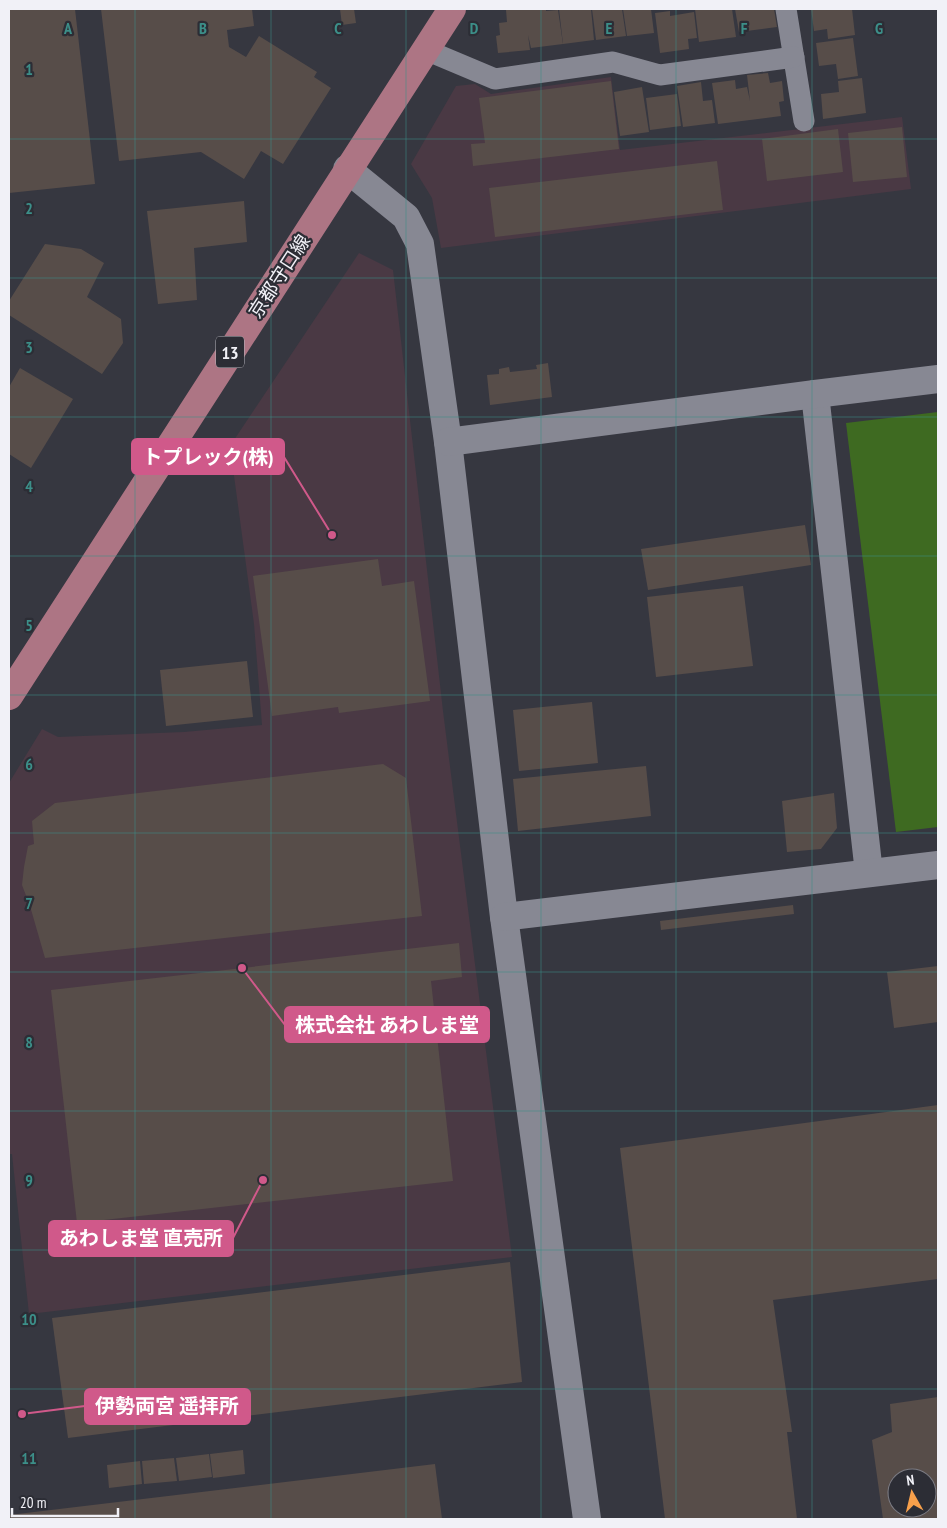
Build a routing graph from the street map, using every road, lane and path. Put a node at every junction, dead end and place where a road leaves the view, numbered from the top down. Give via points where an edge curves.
1 (452, 9) edge
2 (786, 9) edge
3 (426, 50) junction
4 (794, 57) junction
5 (804, 121) dead end
6 (347, 170) junction
7 (938, 379) edge
8 (815, 394) junction
9 (448, 442) junction
10 (9, 696) edge
11 (938, 865) edge
12 (869, 873) junction
13 (504, 917) junction
14 (587, 1519) edge

1 - 3 main road, 京都守口線 / 13
2 - 4 lane
3 - 4 lane via 495,79 613,62 660,76
3 - 6 main road, 京都守口線 / 13
4 - 5 lane
6 - 9 street via 406,217 420,244
6 - 10 main road, 京都守口線 / 13
7 - 8 street
8 - 9 street
8 - 12 street
9 - 13 street
11 - 12 street
12 - 13 street
13 - 14 street

